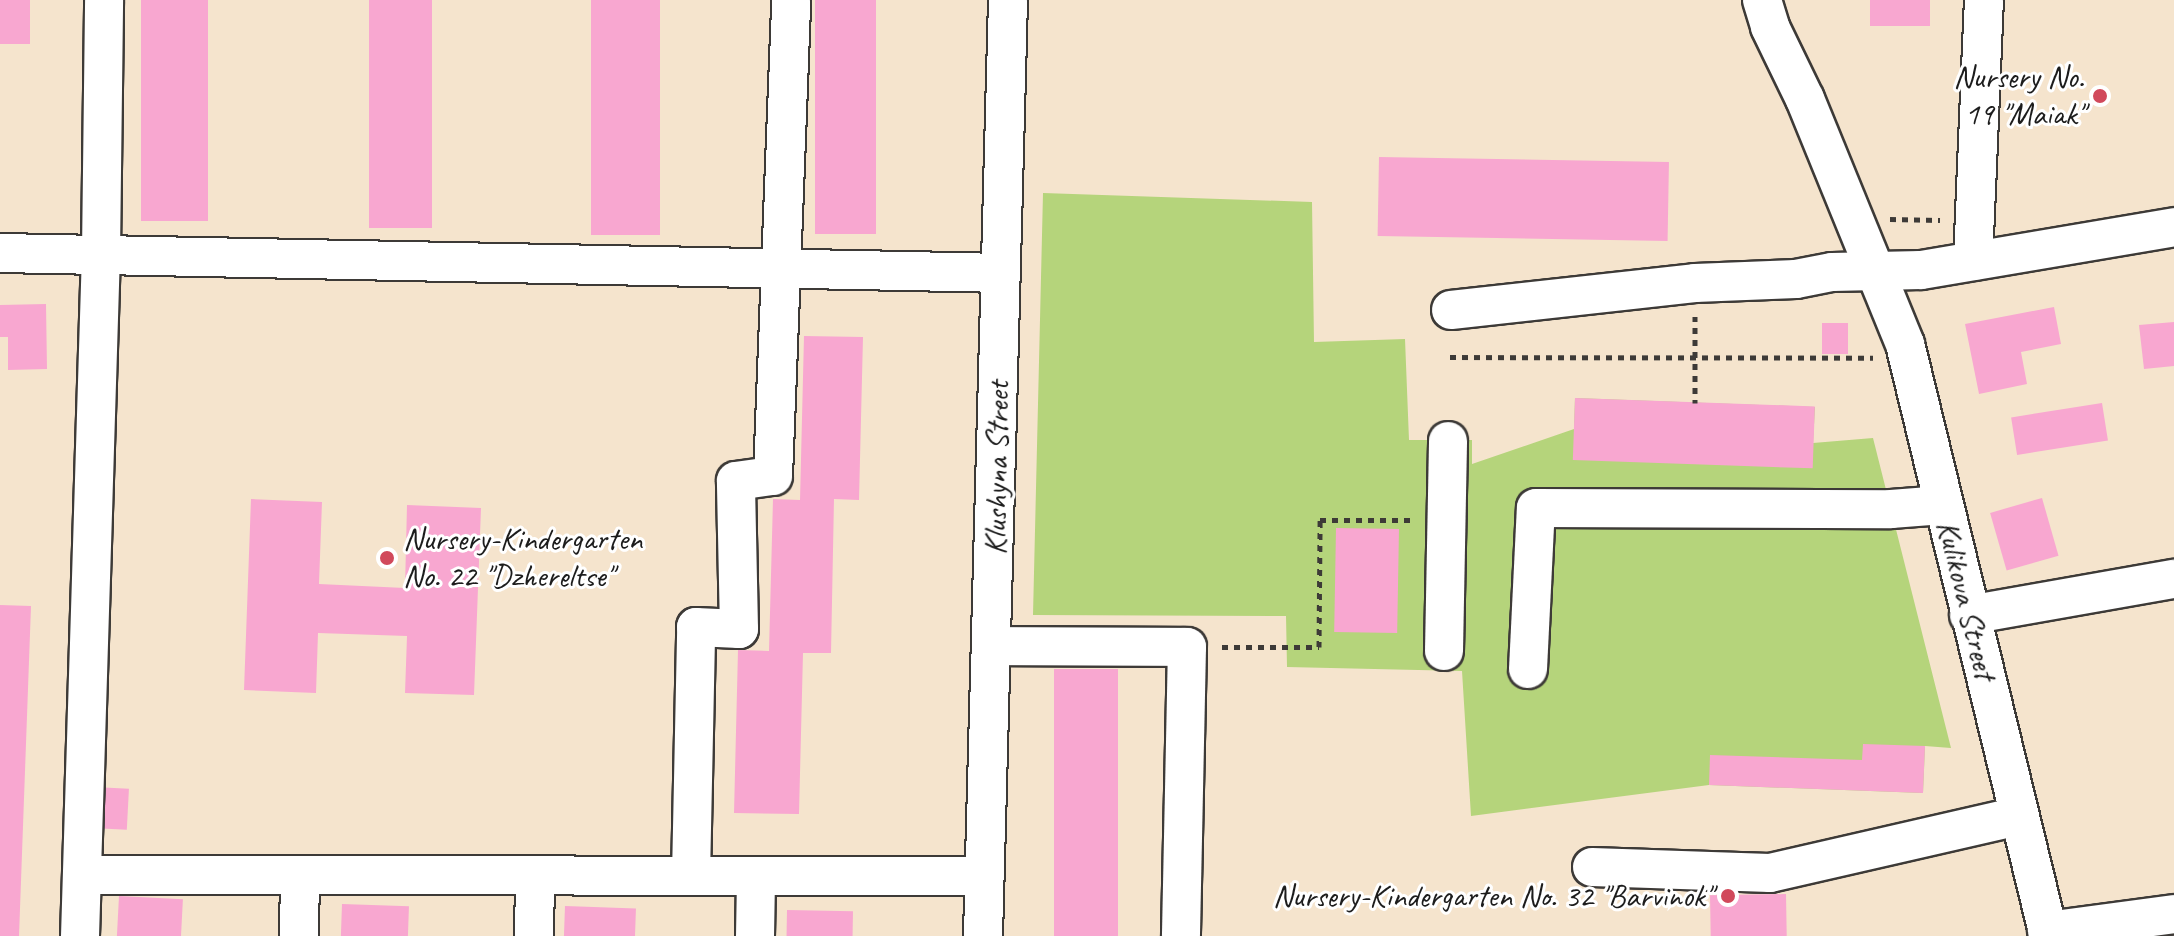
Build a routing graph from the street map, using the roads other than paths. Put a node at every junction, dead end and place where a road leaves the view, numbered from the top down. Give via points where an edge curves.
1 (104, 0) edge
2 (791, 0) edge
3 (1008, 0) edge
4 (1762, 0) edge
5 (1984, 0) edge
6 (2174, 227) edge
7 (0, 253) edge
8 (101, 253) junction
9 (1973, 261) junction
10 (780, 267) junction
11 (1878, 271) junction
12 (1001, 273) junction
13 (1451, 310) dead end
14 (1448, 441) dead end
15 (1943, 505) junction
16 (2174, 579) edge
17 (1969, 615) junction
18 (993, 646) junction
19 (1444, 651) dead end
20 (1528, 669) dead end
21 (2019, 816) junction
22 (1592, 867) dead end
23 (82, 875) junction
24 (300, 875) junction
25 (535, 876) junction
26 (691, 876) junction
27 (756, 876) junction
28 (984, 876) junction
29 (2174, 914) edge
30 (2048, 934) edge
31 (80, 936) edge
32 (299, 936) edge
33 (534, 936) edge
34 (755, 936) edge
35 (983, 936) edge
36 (1181, 936) edge

1 - 8 street
2 - 10 street
3 - 12 street, Klushyna Street
4 - 11 street, Kulikova Street
5 - 9 street
6 - 9 street
7 - 8 street
8 - 10 street
8 - 23 street
9 - 11 street
10 - 12 street
10 - 26 street via 773,476 736,481 739,629 696,627
11 - 13 street via 1695,283
11 - 15 street, Kulikova Street via 1905,344
12 - 18 street, Klushyna Street
14 - 19 street
15 - 17 street, Kulikova Street
15 - 20 street via 1536,508
16 - 17 street
17 - 21 street, Kulikova Street
18 - 28 street, Klushyna Street
18 - 36 street via 1187,647
21 - 22 street via 1770,873
21 - 30 street, Kulikova Street
23 - 24 street
23 - 31 street
24 - 25 street
24 - 32 street
25 - 26 street
25 - 33 street
26 - 27 street
27 - 28 street
27 - 34 street
28 - 35 street, Klushyna Street
29 - 30 street, Kulikova Street

